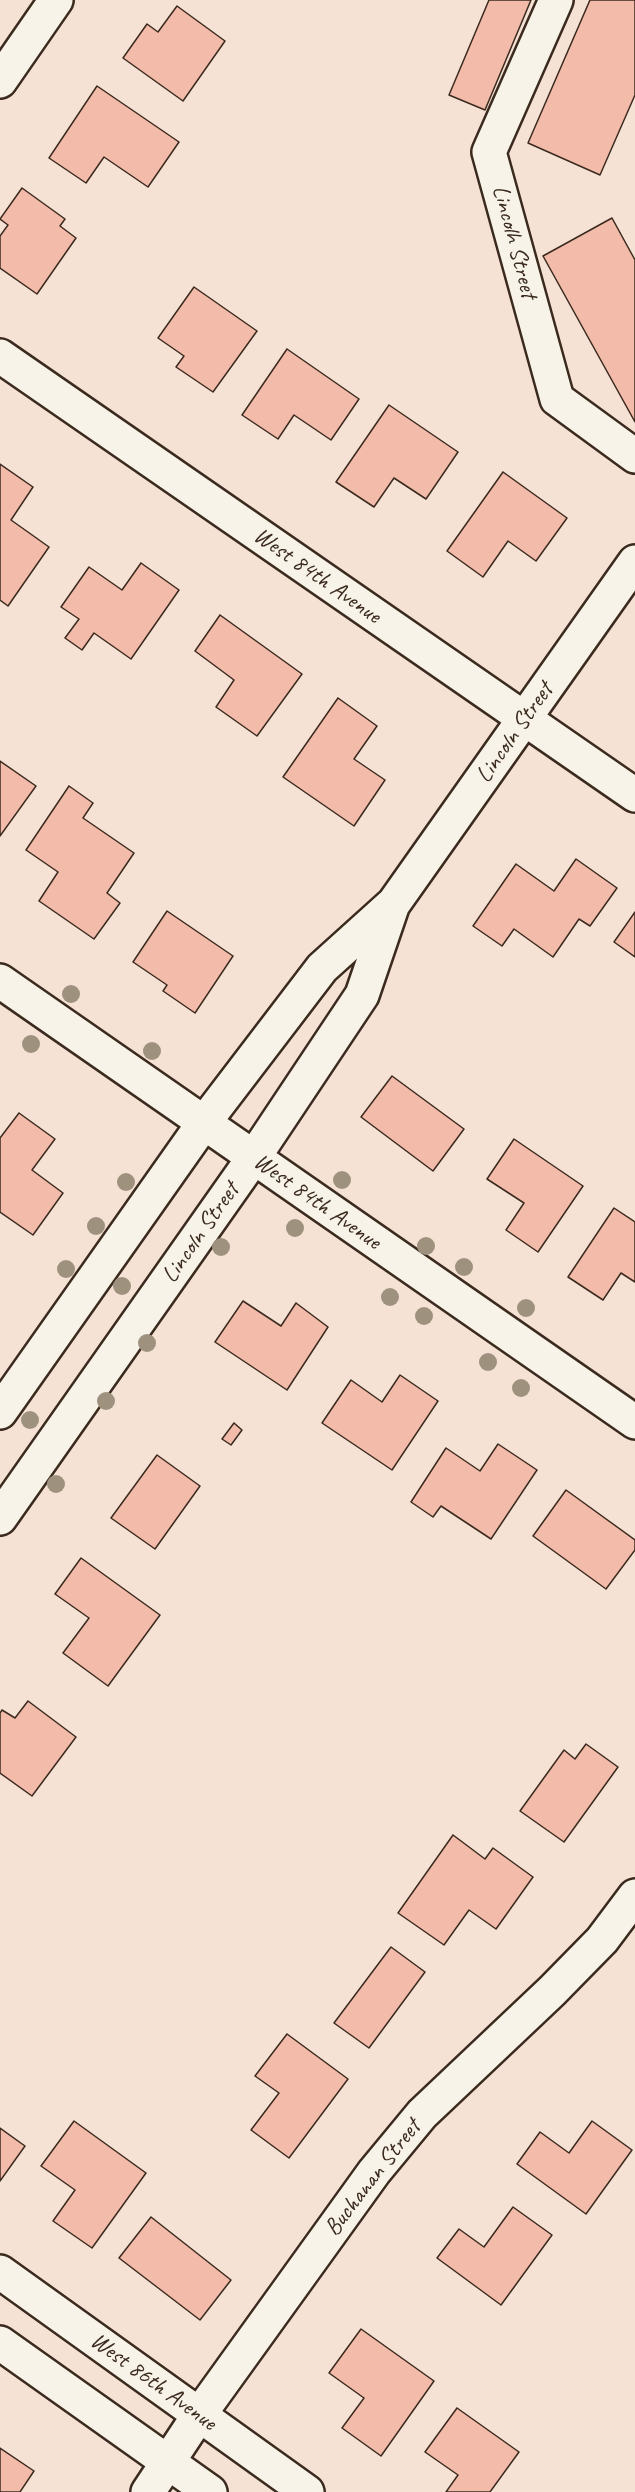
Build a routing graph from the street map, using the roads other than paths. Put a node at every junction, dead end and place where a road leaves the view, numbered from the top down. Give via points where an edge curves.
1 (56, 0) edge
2 (556, 0) edge
3 (0, 81) edge
4 (0, 356) edge
5 (635, 456) edge
6 (635, 562) edge
7 (525, 720) junction
8 (635, 795) edge
9 (393, 903) junction
10 (0, 981) edge
11 (202, 1124) junction
12 (254, 1158) junction
13 (0, 1412) edge
14 (635, 1422) edge
15 (0, 1518) edge
16 (635, 1896) edge
17 (0, 2272) edge
18 (0, 2343) edge
19 (199, 2415) junction
20 (168, 2462) junction
21 (148, 2492) edge
22 (210, 2492) edge
23 (307, 2492) edge

1 - 3 street
2 - 5 street, Lincolh Street via 489,152 557,399
4 - 7 street, West 84th Avenue
6 - 7 street, Lincoln Street
7 - 8 street, West 84th Avenue
7 - 9 street, Lincoln Street
9 - 11 street, Lincoln Street via 322,968
9 - 12 street, Lincoln Street via 362,995
10 - 11 street, West 84th Avenue
11 - 12 street, West 84th Avenue
11 - 13 street, Lincoln Street
12 - 14 street, West 84th Avenue
12 - 15 street, Lincoln Street
16 - 19 street, Buchanan Street via 602,1940 552,1992 422,2114 374,2172
17 - 19 street, West 86th Avenue
18 - 20 street
19 - 20 street, Buchanan Street
19 - 23 street, West 86th Avenue
20 - 21 street, Buchanan Street
20 - 22 street

